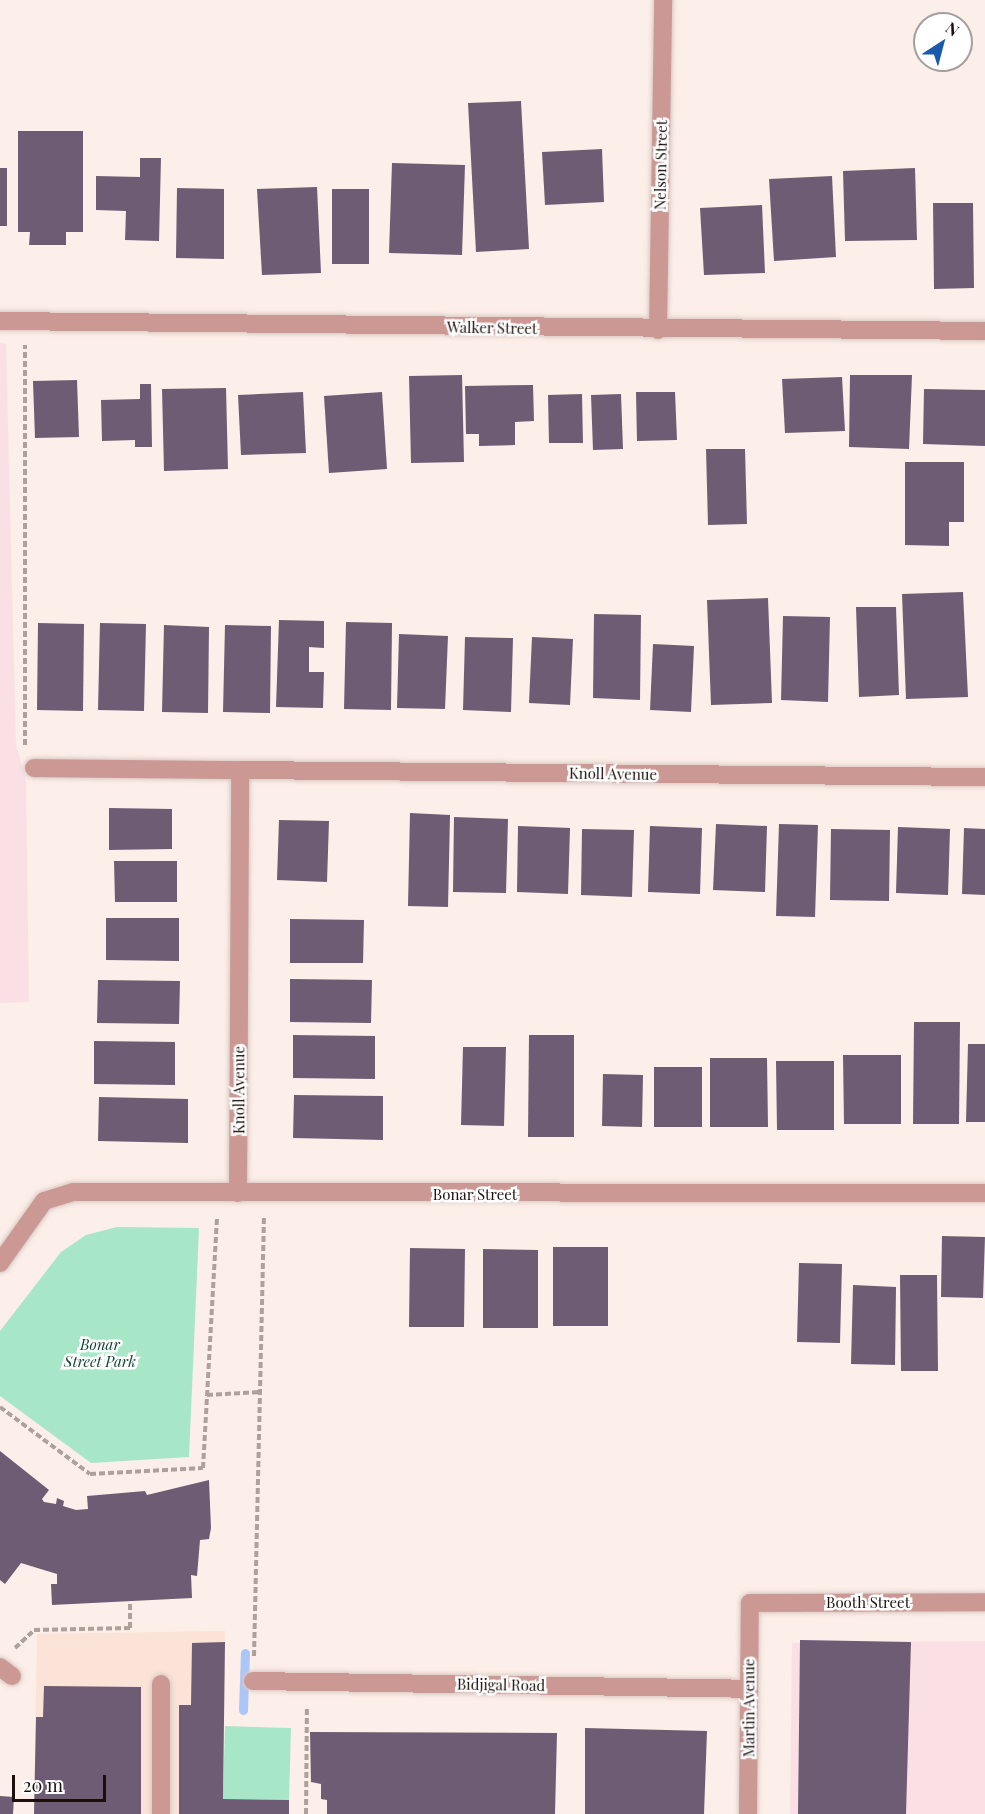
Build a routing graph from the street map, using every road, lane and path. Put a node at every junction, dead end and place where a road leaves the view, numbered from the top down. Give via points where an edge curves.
1 (663, 0) edge
2 (0, 321) edge
3 (25, 322) junction
4 (658, 330) junction
5 (985, 331) edge
6 (34, 768) joint
7 (240, 770) junction
8 (985, 777) edge
9 (219, 1193) junction
10 (238, 1193) junction
11 (985, 1193) edge
12 (264, 1195) junction
13 (0, 1263) edge
14 (260, 1392) junction
15 (207, 1395) junction
16 (0, 1407) edge
17 (130, 1601) dead end
18 (985, 1602) edge
19 (750, 1603) joint
20 (7, 1666) edge
21 (253, 1682) joint
22 (307, 1682) junction
23 (161, 1684) dead end
24 (748, 1689) junction
25 (161, 1814) edge
26 (306, 1814) edge
27 (748, 1814) edge

1 - 4 street, Nelson Street
2 - 3 street, Walker Street
3 - 4 street, Walker Street
3 - 6 path via 24,742
4 - 5 street, Walker Street
6 - 7 street, Knoll Avenue
7 - 8 street, Knoll Avenue
7 - 10 street, Knoll Avenue
9 - 10 street, Bonar Street
9 - 13 street, Bonar Street via 73,1192 44,1201
9 - 15 path
10 - 12 street, Bonar Street
11 - 12 street, Bonar Street
12 - 14 path
14 - 15 path
14 - 21 path
15 - 16 path via 203,1468 90,1474
17 - 20 path via 130,1628 34,1630
18 - 19 street, Booth Street
19 - 24 street, Martin Avenue
21 - 22 street, Bidjigal Road
22 - 24 street, Bidjigal Road
22 - 26 path
23 - 25 street
24 - 27 street, Martin Avenue

